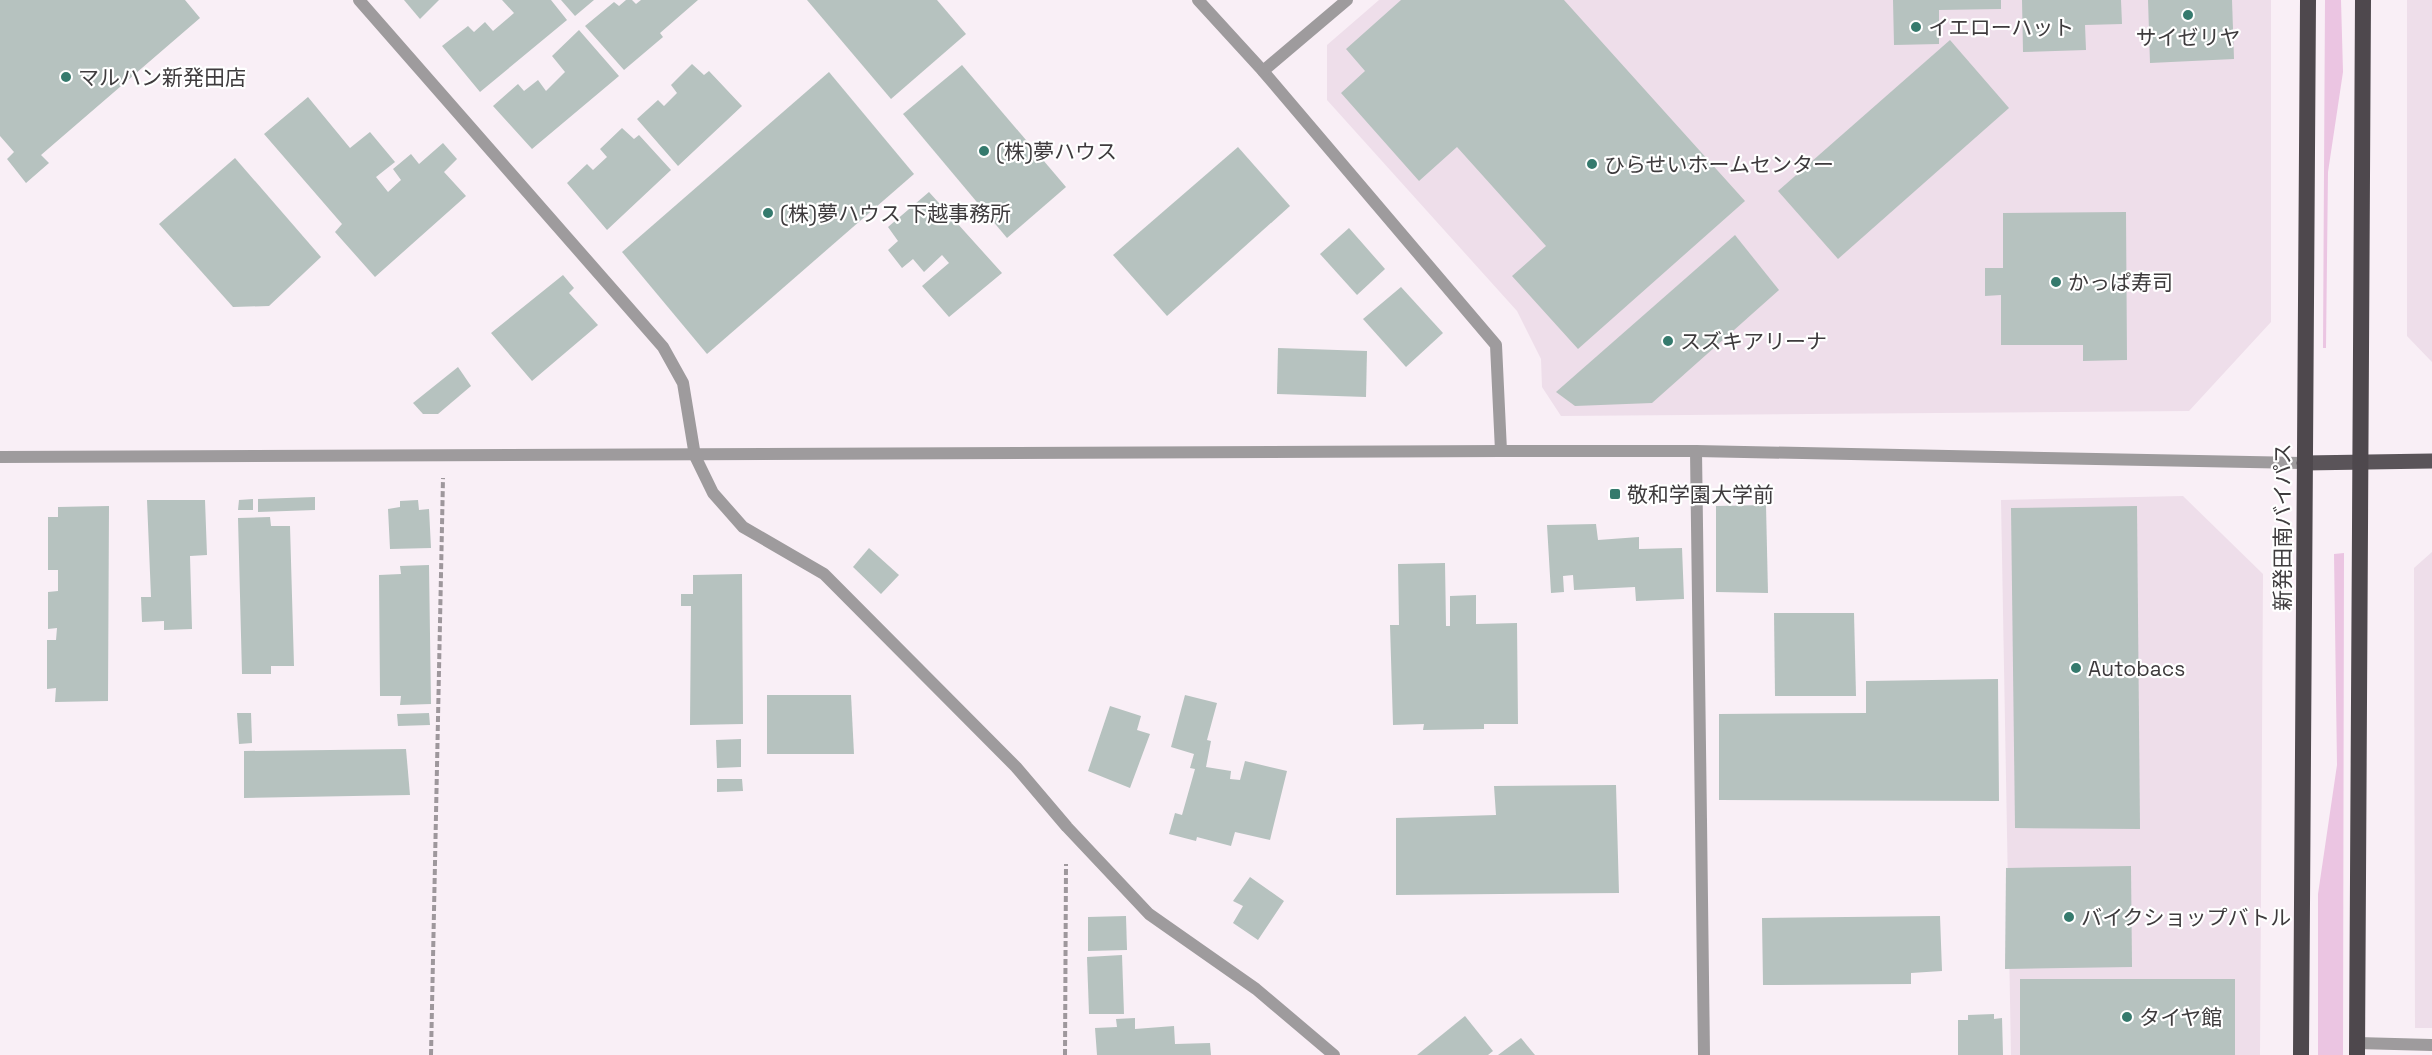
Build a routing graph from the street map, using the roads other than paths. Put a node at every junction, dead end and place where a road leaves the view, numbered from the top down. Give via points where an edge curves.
1 (359, 0) edge
2 (1198, 0) edge
3 (1347, 0) edge
4 (2308, 0) edge
5 (2363, 0) edge
6 (1263, 71) junction
7 (1501, 451) junction
8 (1696, 452) junction
9 (695, 456) junction
10 (0, 457) edge
11 (2432, 461) edge
12 (2362, 462) junction
13 (2304, 463) junction
14 (2432, 1045) edge
15 (2357, 1049) edge
16 (1334, 1055) edge
17 (1704, 1055) edge
18 (2301, 1055) edge

1 - 9 street via 663,347 683,383
2 - 6 street
3 - 6 street
4 - 13 highway, 新発田南バイパス
5 - 12 highway
6 - 7 street via 1496,345
7 - 8 street
7 - 9 street
8 - 13 street
8 - 17 street
9 - 10 street
9 - 16 street via 712,493 743,527 824,574 1016,767 1149,914 1256,989
11 - 12 main road
12 - 13 main road
12 - 15 highway
13 - 18 highway, 新発田南バイパス
14 - 15 street

